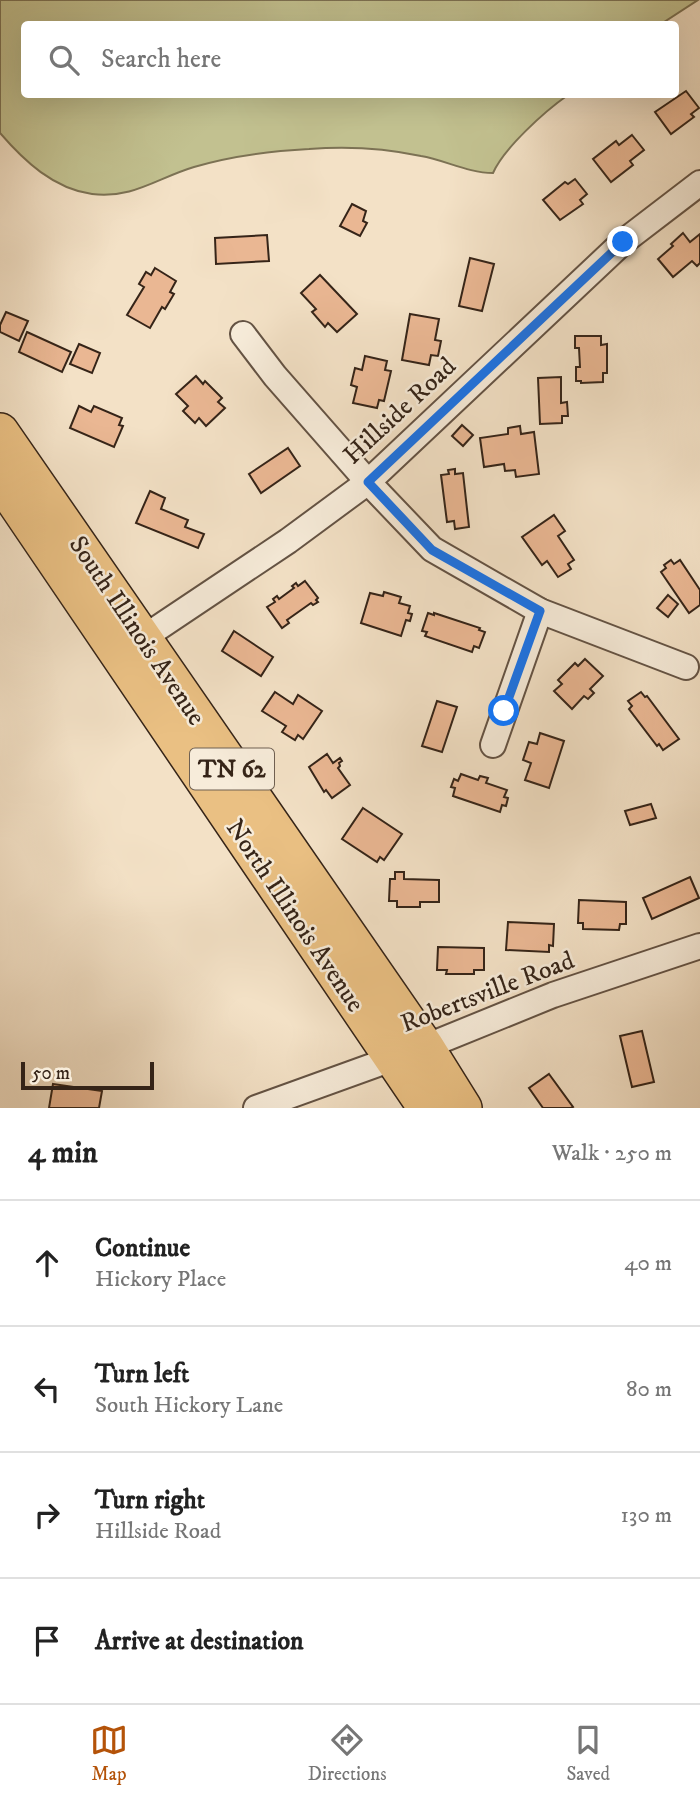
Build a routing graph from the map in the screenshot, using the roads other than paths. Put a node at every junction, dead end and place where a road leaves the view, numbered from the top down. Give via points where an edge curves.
1 (700, 183) edge
2 (243, 334) dead end
3 (0, 432) edge
4 (0, 479) edge
5 (368, 482) junction
6 (540, 611) junction
7 (131, 645) junction
8 (686, 667) dead end
9 (493, 745) dead end
10 (700, 946) edge
11 (409, 1053) junction
12 (256, 1108) edge
13 (427, 1108) edge
14 (463, 1108) edge

1 - 5 street, Hillside Road via 623,242
2 - 5 street
3 - 7 highway, South Illinois Avenue / TN 62
4 - 7 highway, North Illinois Avenue / TN 62
5 - 6 street via 432,550
5 - 7 street, Hillside Road
6 - 8 street
6 - 9 street
7 - 11 highway, North Illinois Avenue / TN 62 via 316,946 356,1001
10 - 11 street, Robertsville Road via 553,995
11 - 12 street, Robertsville Road
11 - 13 highway, North Illinois Avenue / TN 62
11 - 14 highway, TN 62

